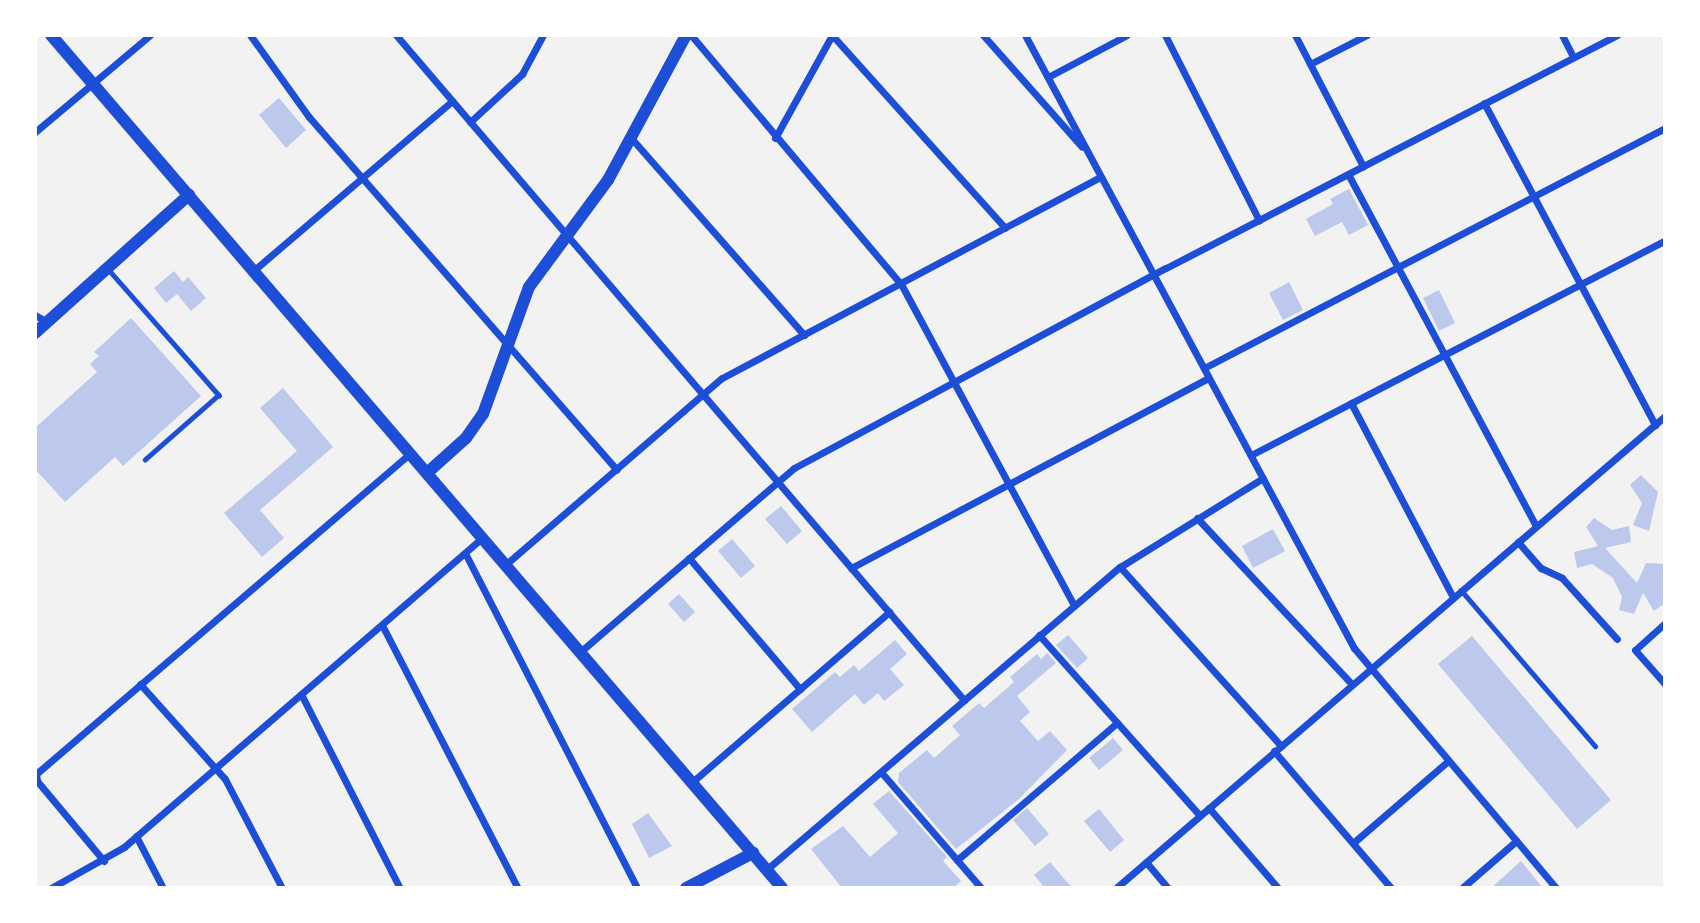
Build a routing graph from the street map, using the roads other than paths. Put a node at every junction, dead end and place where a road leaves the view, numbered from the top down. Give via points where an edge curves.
1 (51, 35) edge
2 (150, 35) edge
3 (250, 35) edge
4 (396, 35) edge
5 (543, 35) edge
6 (689, 35) edge
7 (832, 35) edge
8 (983, 35) edge
9 (1026, 35) edge
10 (1126, 35) edge
11 (1165, 35) edge
12 (1295, 35) edge
13 (1367, 35) edge
14 (1562, 35) edge
15 (1617, 35) edge
16 (1573, 57) junction
17 (1310, 64) junction
18 (1048, 77) junction
19 (94, 85) junction
20 (452, 101) junction
21 (1485, 103) junction
22 (470, 122) junction
23 (1665, 128) edge
24 (35, 132) edge
25 (775, 138) junction
26 (632, 139) junction
27 (1090, 156) junction
28 (1363, 166) junction
29 (1348, 174) junction
30 (1100, 177) junction
31 (361, 178) junction
32 (188, 195) junction
33 (1534, 196) junction
34 (1259, 220) junction
35 (1004, 228) junction
36 (565, 234) junction
37 (1665, 240) edge
38 (1397, 267) junction
39 (107, 268) junction
40 (253, 271) junction
41 (1154, 276) junction
42 (901, 284) junction
43 (1581, 284) junction
44 (35, 315) edge
45 (47, 322) junction
46 (35, 333) edge
47 (804, 335) junction
48 (506, 344) junction
49 (1443, 355) junction
50 (1204, 368) junction
51 (1209, 378) junction
52 (954, 383) junction
53 (704, 396) junction
54 (1351, 403) junction
55 (1665, 416) edge
56 (1655, 425) junction
57 (410, 453) junction
58 (1251, 455) junction
59 (145, 460) dead end
60 (617, 470) junction
61 (427, 473) junction
62 (1263, 478) junction
63 (777, 481) junction
64 (1009, 484) junction
65 (1197, 518) junction
66 (1536, 526) junction
67 (482, 538) junction
68 (1518, 542) junction
69 (465, 553) junction
70 (689, 558) junction
71 (505, 565) junction
72 (1120, 567) junction
73 (851, 568) junction
74 (1461, 590) junction
75 (1453, 597) junction
76 (1073, 605) junction
77 (889, 612) junction
78 (1665, 623) edge
79 (382, 625) junction
80 (1039, 635) junction
81 (1616, 639) dead end
82 (580, 652) junction
83 (1370, 668) junction
84 (140, 684) junction
85 (1352, 684) junction
86 (1665, 684) edge
87 (800, 689) junction
88 (301, 694) junction
89 (964, 700) junction
90 (1117, 723) junction
91 (1595, 746) dead end
92 (1278, 748) junction
93 (1448, 761) junction
94 (215, 769) junction
95 (881, 772) junction
96 (35, 776) edge
97 (691, 783) junction
98 (1209, 808) junction
99 (1200, 816) junction
100 (136, 836) junction
101 (1516, 841) junction
102 (1353, 843) junction
103 (752, 853) junction
104 (957, 860) junction
105 (104, 861) junction
106 (1146, 862) junction
107 (766, 870) junction
108 (51, 888) edge
109 (163, 888) edge
110 (282, 888) edge
111 (400, 888) edge
112 (518, 888) edge
113 (638, 888) edge
114 (686, 888) edge
115 (782, 888) edge
116 (981, 888) edge
117 (1116, 888) edge
118 (1168, 888) edge
119 (1278, 888) edge
120 (1391, 888) edge
121 (1462, 888) edge
122 (1556, 888) edge

1 - 19 main road
2 - 19 street
3 - 31 street via 298,103
4 - 20 street
5 - 22 street via 522,74
6 - 25 street
6 - 26 main road
7 - 25 street
7 - 35 street
8 - 27 street
9 - 18 street
10 - 18 street
11 - 34 street
12 - 17 street
13 - 17 street
14 - 16 street
15 - 16 street
16 - 21 street
17 - 28 street
18 - 27 street
19 - 24 street
19 - 32 main road
20 - 22 street
20 - 31 street
21 - 28 street
21 - 33 street
22 - 36 street
23 - 33 street
25 - 42 street
26 - 36 main road via 600,192
26 - 47 street
27 - 30 street
28 - 29 street
29 - 34 street
29 - 38 street
30 - 35 street
30 - 41 street
31 - 40 street
31 - 48 street
32 - 39 main road
32 - 40 main road
33 - 38 street
33 - 43 street
34 - 41 street
35 - 42 street
36 - 48 main road via 529,287
36 - 53 street
37 - 43 street
38 - 49 street
38 - 50 street
39 - 45 main road
39 - 59 lane via 219,395
40 - 57 main road
41 - 50 street
41 - 52 street
42 - 47 street
42 - 52 street
43 - 49 street
43 - 56 street
44 - 45 street
45 - 46 main road
47 - 53 street via 722,378
48 - 60 street
48 - 61 main road via 483,414 466,438
49 - 54 street
49 - 66 street
50 - 51 street
51 - 58 street
51 - 64 street
52 - 63 street
52 - 64 street
53 - 60 street
53 - 63 street
54 - 58 street
54 - 75 street
55 - 56 street
56 - 66 street
57 - 61 main road
57 - 84 street
58 - 62 street
60 - 71 street
61 - 67 main road
62 - 65 street
62 - 83 street via 1349,640
63 - 70 street
63 - 73 street
64 - 73 street
64 - 76 street
65 - 72 street
65 - 85 street
66 - 68 street
67 - 69 street
67 - 71 main road
68 - 74 street
68 - 81 street via 1541,568 1562,578
69 - 79 street
69 - 113 street
70 - 82 street
70 - 87 street
71 - 82 main road
72 - 76 street
72 - 92 street
73 - 77 street
74 - 75 street
74 - 91 lane
75 - 83 street
76 - 80 street
77 - 87 street
77 - 89 street
78 - 86 street via 1635,650
79 - 88 street
79 - 112 street
80 - 89 street
80 - 90 street
82 - 97 main road
83 - 85 street
83 - 93 street
84 - 94 street
84 - 96 street
85 - 92 street
87 - 97 street
88 - 94 street
88 - 111 street
89 - 95 street
90 - 99 street
90 - 104 street
92 - 98 street
92 - 102 street
93 - 101 street
93 - 102 street
94 - 100 street
94 - 110 street via 230,785
95 - 104 street
95 - 107 street
96 - 105 street
97 - 103 main road
98 - 99 street
98 - 119 street
99 - 106 street
100 - 105 street
100 - 109 street
101 - 121 street
101 - 122 street
102 - 120 street
103 - 107 main road
103 - 114 main road
104 - 116 street
105 - 108 street
106 - 117 street
106 - 118 street
107 - 115 main road

